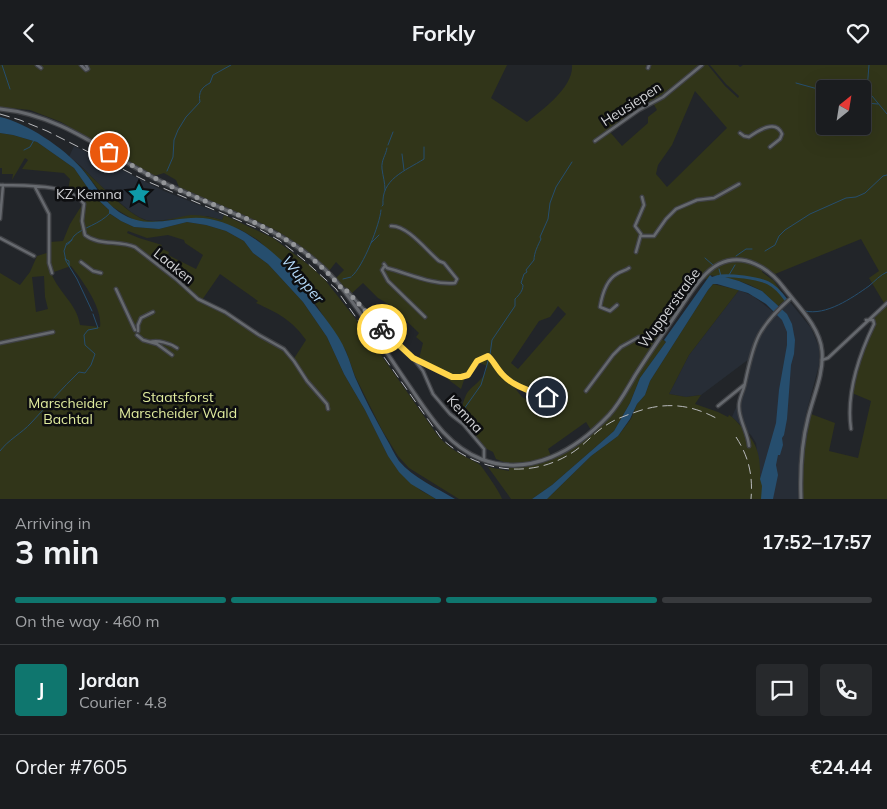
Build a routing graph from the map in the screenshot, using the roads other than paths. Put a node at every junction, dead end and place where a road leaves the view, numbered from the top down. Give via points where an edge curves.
1 (37, 65) edge
2 (81, 65) edge
3 (86, 65) edge
4 (702, 65) edge
5 (41, 68) dead end
6 (0, 109) edge
7 (740, 133) dead end
8 (594, 141) dead end
9 (770, 147) dead end
10 (738, 184) dead end
11 (1, 185) edge
12 (35, 187) junction
13 (642, 197) dead end
14 (0, 219) edge
15 (391, 226) dead end
16 (641, 236) junction
17 (0, 238) edge
18 (636, 252) dead end
19 (34, 256) dead end
20 (81, 262) dead end
21 (629, 268) dead end
22 (52, 273) dead end
23 (101, 273) dead end
24 (116, 289) dead end
25 (344, 291) junction
26 (791, 298) junction
27 (887, 303) edge
28 (617, 305) dead end
29 (153, 312) dead end
30 (425, 317) dead end
31 (866, 321) junction
32 (137, 332) junction
33 (53, 333) dead end
34 (640, 337) dead end
35 (148, 342) junction
36 (0, 343) edge
37 (177, 348) dead end
38 (172, 355) dead end
39 (413, 358) junction
40 (822, 360) junction
41 (596, 378) junction
42 (590, 381) dead end
43 (745, 384) junction
44 (586, 391) dead end
45 (547, 397) dead end
46 (718, 406) dead end
47 (328, 409) dead end
48 (851, 429) dead end
49 (749, 446) dead end
50 (484, 459) junction
51 (801, 499) edge

1 - 5 street
2 - 3 street via 86,70
4 - 8 street, Heusiepen via 663,97
6 - 25 main road, Wupperstraße via 57,123 164,183 268,228 297,245
7 - 9 street via 749,137 776,126 782,134
10 - 16 street via 714,198 697,200 676,209 654,236
11 - 12 street, Laaken
11 - 14 street
12 - 22 street via 49,214
12 - 47 street, Laaken via 77,196 84,204 82,221 84,231 91,239 134,247 198,299 284,349
13 - 16 street via 644,205 634,226
15 - 30 street via 407,231 444,263 457,279 456,283 443,284 384,265 382,270 388,281
16 - 18 street
17 - 19 street
20 - 23 street
21 - 28 street via 609,282 600,307 610,311
24 - 32 street
25 - 39 street, Kemna
25 - 50 main road, Wupperstraße via 440,429 458,446
26 - 40 main road, Wupperstraße via 818,336
26 - 43 street via 772,315 759,334
26 - 50 main road, Wupperstraße via 772,273 757,264 738,260 718,265 690,294 610,414 575,446 539,461 514,465
27 - 31 street
29 - 32 street via 140,320
31 - 40 street
31 - 48 street via 873,320 874,324 856,372 849,415
32 - 35 street
33 - 36 street
34 - 41 street via 621,347
35 - 37 street via 171,344
35 - 38 street via 157,344
39 - 45 street, Kemna via 456,378 468,375 477,361 489,356 509,381
39 - 50 street, Kemna via 433,394 484,449
40 - 51 main road, Wupperstraße via 803,442
41 - 42 street
41 - 44 street
43 - 46 street
43 - 49 street via 738,403

